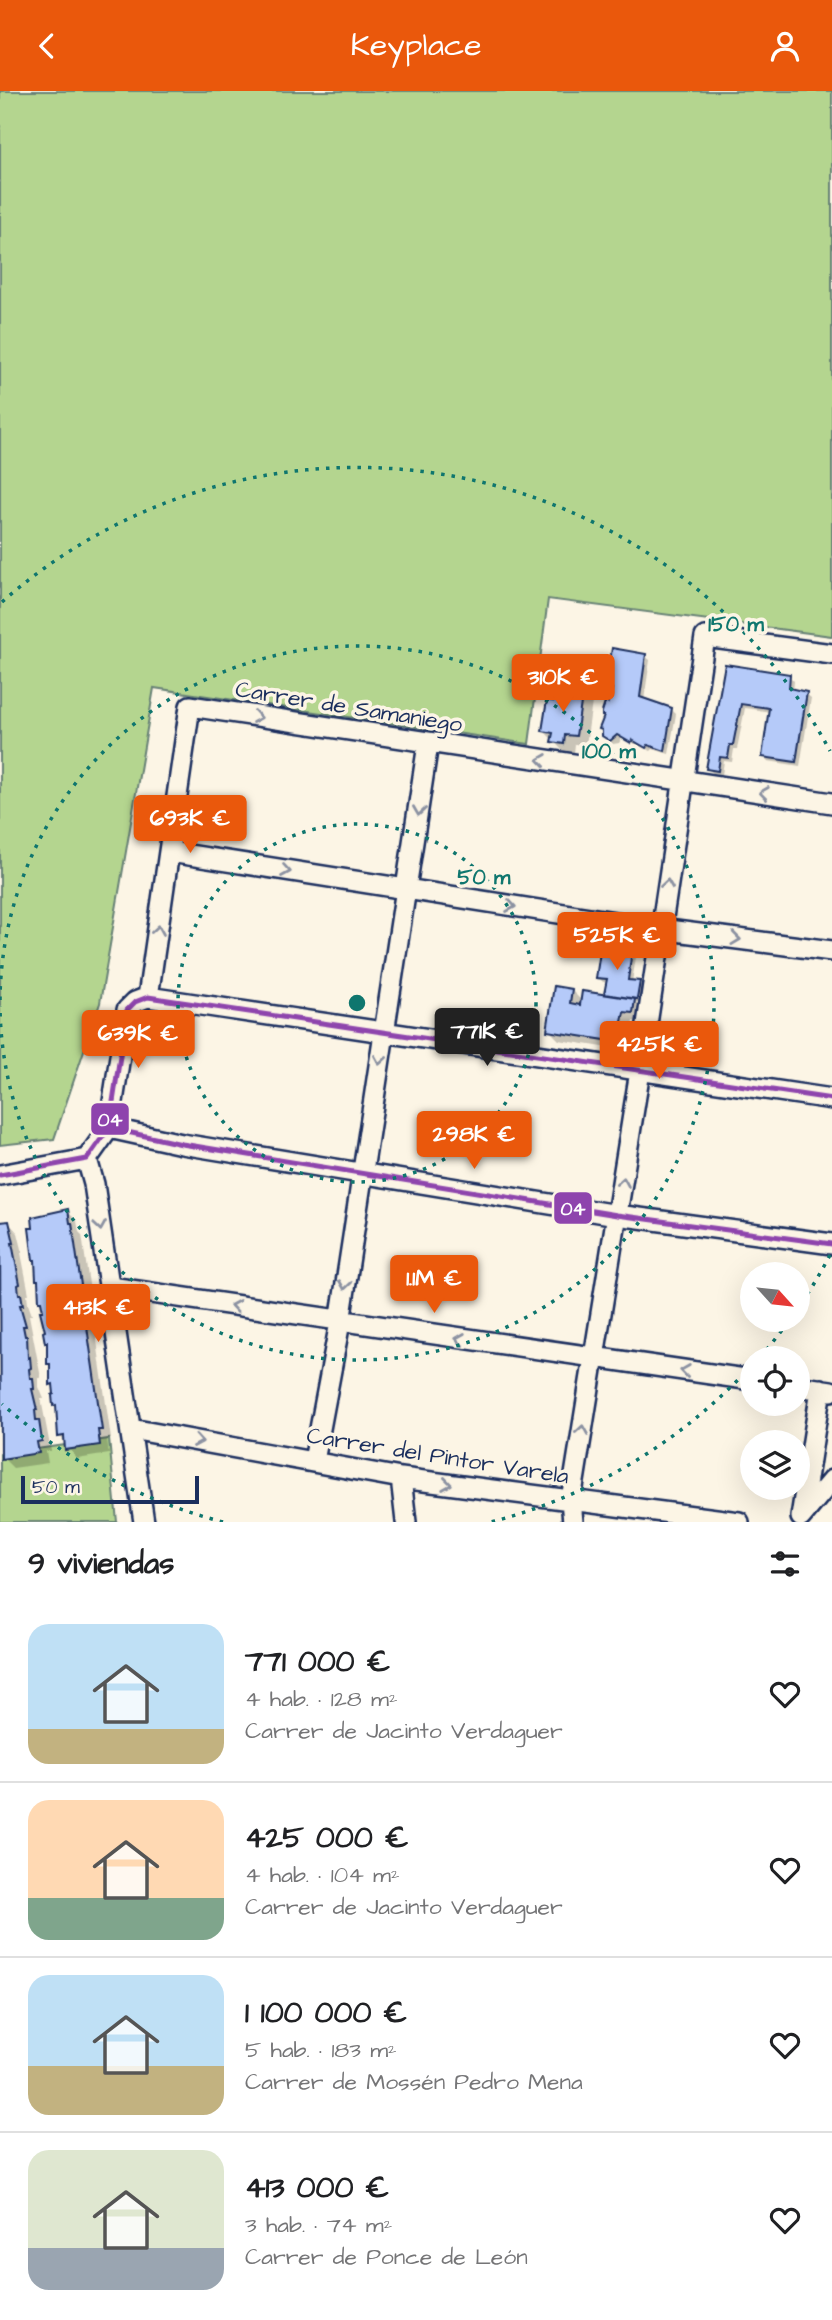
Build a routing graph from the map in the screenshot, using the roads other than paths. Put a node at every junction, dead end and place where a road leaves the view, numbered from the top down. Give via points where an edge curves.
1 (832, 653) edge
2 (428, 744) junction
3 (682, 781) junction
4 (832, 803) edge
5 (170, 852) junction
6 (407, 890) junction
7 (660, 929) junction
8 (832, 951) edge
9 (148, 997) junction
10 (385, 1032) junction
11 (640, 1071) junction
12 (832, 1099) edge
13 (109, 1128) junction
14 (87, 1159) junction
15 (361, 1173) junction
16 (0, 1175) edge
17 (617, 1216) junction
18 (832, 1244) edge
19 (110, 1287) junction
20 (340, 1322) junction
21 (593, 1358) junction
22 (740, 1378) edge
23 (826, 1390) edge
24 (131, 1429) junction
25 (314, 1461) junction
26 (401, 1478) junction
27 (832, 1480) edge
28 (571, 1500) junction
29 (799, 1520) edge
30 (144, 1522) edge
31 (406, 1522) edge
32 (573, 1522) edge
33 (739, 1522) edge

1 - 3 street via 705,637
3 -> 2 street, Carrer de Samaniego
5 -> 2 street, Carrer de Samaniego via 190,706
2 -> 6 street
4 -> 3 street, Carrer de Samaniego
7 -> 3 street
5 -> 6 street
9 -> 5 street
6 -> 7 street
6 - 10 street
7 -> 8 street
7 - 11 street
9 - 10 street
9 - 13 street via 127,1010
10 - 11 street
10 -> 15 street
11 - 12 street
17 -> 11 street
13 - 14 street
13 - 15 street
14 - 16 street
14 -> 19 street
15 - 17 street
15 -> 20 street
17 - 18 street
17 - 21 street
20 -> 19 street
19 - 24 street
21 -> 20 street
20 - 25 street
22 -> 21 street
28 -> 21 street
23 - 29 street
24 -> 25 street, Carrer del Pintor Varela
24 - 30 street
25 - 26 street, Carrer del Pintor Varela
26 -> 28 street, Carrer del Pintor Varela
26 - 31 street
27 - 29 street
28 - 32 street
28 - 33 street, Carrer del Pintor Varela

